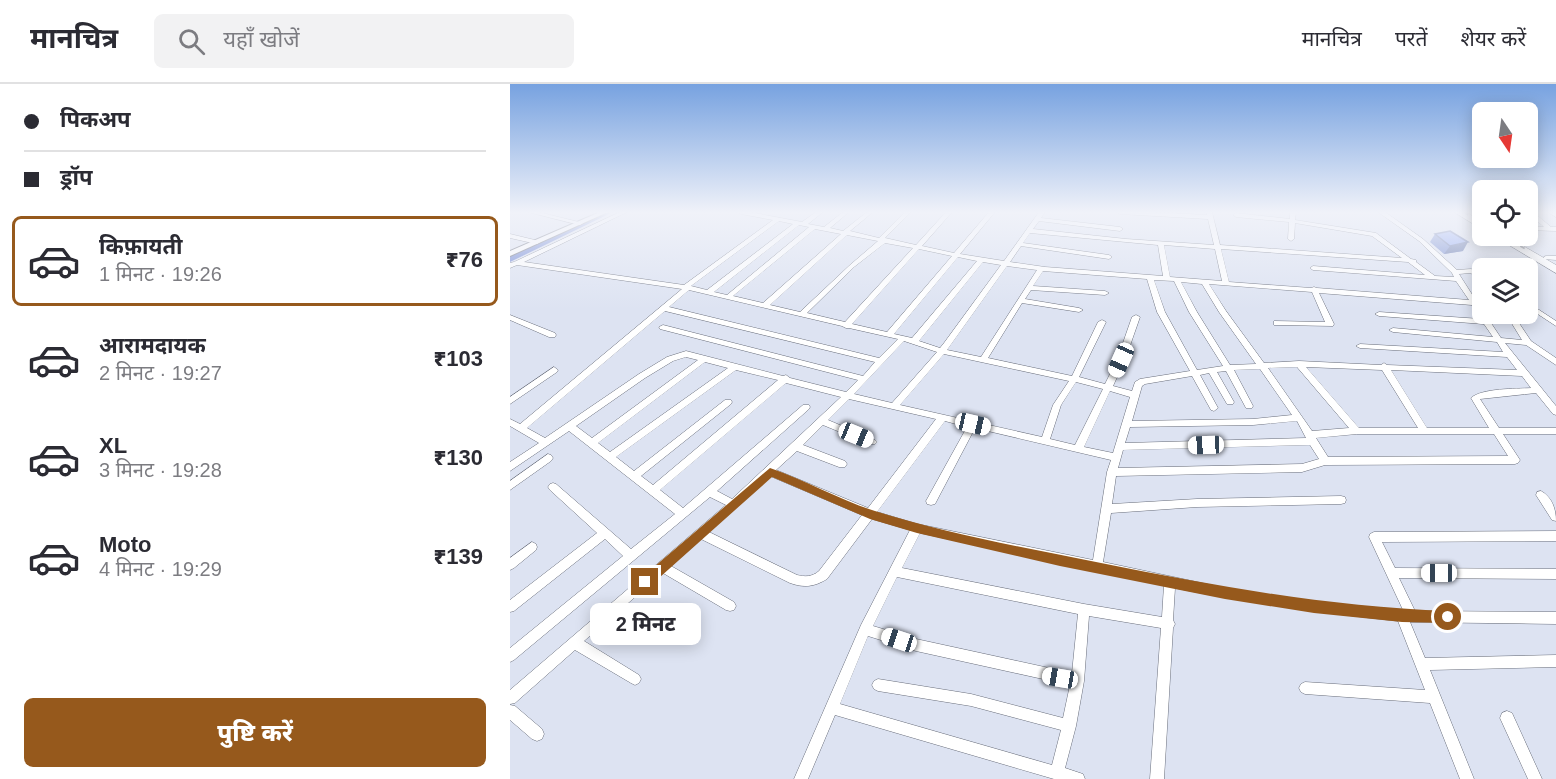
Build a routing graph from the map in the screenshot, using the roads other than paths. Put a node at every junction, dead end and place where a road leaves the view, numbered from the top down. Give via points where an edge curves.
1 (532, 244) edge
2 (548, 244) edge
3 (744, 244) edge
4 (773, 244) edge
5 (792, 244) edge
6 (832, 244) edge
7 (877, 244) edge
8 (904, 244) edge
9 (919, 244) edge
10 (966, 244) edge
11 (1020, 244) edge
12 (1023, 244) edge
13 (1161, 244) edge
14 (1169, 244) edge
15 (1389, 244) edge
16 (1425, 244) edge
17 (1515, 246) edge
18 (1527, 246) edge
19 (917, 247) junction
20 (1216, 247) junction
21 (510, 254) edge
22 (957, 255) junction
23 (1109, 257) dead end
24 (981, 260) junction
25 (1553, 260) edge
26 (1414, 261) junction
27 (513, 264) edge
28 (1006, 264) junction
29 (1041, 268) junction
30 (1313, 268) dead end
31 (1556, 270) edge
32 (1472, 271) edge
33 (1457, 276) junction
34 (1150, 277) junction
35 (1433, 278) junction
36 (1172, 279) junction
37 (1204, 281) junction
38 (1226, 283) junction
39 (686, 287) junction
40 (1028, 288) junction
41 (1314, 289) junction
42 (709, 292) junction
43 (1105, 293) dead end
44 (728, 297) junction
45 (1472, 300) edge
46 (1021, 301) junction
47 (1472, 303) edge
48 (764, 306) junction
49 (663, 308) junction
50 (1079, 310) dead end
51 (1538, 312) edge
52 (1379, 314) dead end
53 (801, 315) junction
54 (510, 317) edge
55 (1136, 317) dead end
56 (1472, 321) edge
57 (1102, 322) dead end
58 (1277, 323) dead end
59 (1488, 324) edge
60 (1516, 324) edge
61 (1556, 324) edge
62 (846, 326) junction
63 (663, 327) dead end
64 (1393, 330) dead end
65 (552, 335) dead end
66 (890, 335) junction
67 (903, 338) junction
68 (1500, 340) junction
69 (914, 341) junction
70 (1528, 343) junction
71 (1360, 346) dead end
72 (942, 351) junction
73 (1509, 355) junction
74 (705, 358) junction
75 (983, 359) junction
76 (881, 361) junction
77 (1556, 362) edge
78 (1299, 363) junction
79 (1260, 365) junction
80 (736, 366) junction
81 (1384, 366) junction
82 (1227, 368) junction
83 (554, 370) dead end
84 (1212, 371) junction
85 (1523, 373) junction
86 (1194, 374) junction
87 (786, 378) junction
88 (865, 379) junction
89 (1074, 379) junction
90 (1109, 388) junction
91 (1538, 390) junction
92 (1135, 395) junction
93 (849, 396) junction
94 (510, 400) edge
95 (728, 402) dead end
96 (1230, 402) dead end
97 (894, 406) junction
98 (1249, 406) dead end
99 (806, 407) dead end
100 (1214, 408) dead end
101 (1556, 412) edge
102 (943, 417) junction
103 (1299, 418) junction
104 (822, 421) junction
105 (510, 422) edge
106 (973, 424) junction
107 (1128, 424) junction
108 (569, 426) junction
109 (520, 429) junction
110 (1424, 430) junction
111 (1357, 431) junction
112 (1497, 431) junction
113 (1556, 431) edge
114 (1311, 438) junction
115 (1045, 441) junction
116 (545, 442) junction
117 (592, 442) junction
118 (872, 442) dead end
119 (795, 446) junction
120 (1120, 447) junction
121 (1078, 448) junction
122 (610, 457) junction
123 (548, 458) dead end
124 (1117, 458) junction
125 (1325, 461) junction
126 (843, 464) dead end
127 (510, 467) edge
128 (770, 472) junction
129 (1112, 472) junction
130 (635, 475) junction
131 (510, 486) edge
132 (553, 487) dead end
133 (652, 491) junction
134 (709, 492) junction
135 (1541, 495) dead end
136 (1341, 500) dead end
137 (931, 501) dead end
138 (734, 504) junction
139 (1107, 509) junction
140 (682, 513) junction
141 (870, 514) junction
142 (1556, 517) edge
143 (917, 528) junction
144 (605, 533) junction
145 (702, 534) junction
146 (1556, 536) edge
147 (532, 547) dead end
148 (631, 556) junction
149 (510, 565) edge
150 (663, 567) junction
151 (1097, 567) junction
152 (895, 572) junction
153 (1393, 573) junction
154 (1556, 574) edge
155 (1170, 581) junction
156 (730, 606) dead end
157 (510, 607) edge
158 (1084, 610) junction
159 (1407, 616) junction
160 (1556, 618) edge
161 (1169, 624) junction
162 (865, 629) junction
163 (574, 642) junction
164 (510, 656) edge
165 (1556, 661) edge
166 (1422, 664) junction
167 (635, 679) dead end
168 (1078, 681) junction
169 (878, 685) dead end
170 (1305, 688) dead end
171 (1435, 697) junction
172 (510, 699) edge
173 (832, 708) junction
174 (510, 711) edge
175 (1507, 718) dead end
176 (1069, 726) junction
177 (537, 734) dead end
178 (1057, 774) junction
179 (801, 779) edge
180 (1078, 779) edge
181 (1157, 779) edge
182 (1467, 779) edge
183 (1535, 779) edge

1 - 21 street
2 - 27 street
3 - 39 street
4 - 42 street
5 - 44 street
6 - 48 street
7 - 53 street
8 - 19 street
9 - 19 street
10 - 22 street
11 - 28 street
12 - 23 street
13 - 36 street
14 - 20 street
15 - 26 street
16 - 33 street
17 - 31 highway
18 - 25 highway
19 - 22 street
19 - 62 street
20 - 26 street
20 - 38 street
22 - 24 street
22 - 66 street
24 - 28 street
24 - 69 street
26 - 35 street
27 - 39 street
28 - 29 street
28 - 72 street
29 - 34 street
29 - 40 street
30 - 35 street
32 - 33 street
33 - 35 street
33 - 45 street
34 - 36 street
34 - 86 street via 1161,312
36 - 37 street
36 - 82 street
37 - 38 street
37 - 79 street
38 - 41 street
39 - 42 street
39 - 49 street
40 - 43 street
40 - 46 street
41 - 47 street
41 - 58 street via 1330,324
42 - 44 street
44 - 48 street
46 - 50 street
46 - 75 street
48 - 53 street
49 - 76 street
49 - 109 street
51 - 61 street
52 - 56 street
53 - 62 street
54 - 65 street
55 - 90 street
57 - 89 street
59 - 68 street
60 - 70 street
62 - 66 street
63 - 88 street
64 - 68 street
66 - 67 street
67 - 69 street
67 - 76 street
68 - 70 street
68 - 73 street
69 - 72 street
70 - 77 street
71 - 73 street
72 - 75 street
72 - 97 street
73 - 85 street
74 - 80 street
74 - 108 street via 686,354 670,358
74 - 117 street
75 - 89 street
76 - 88 street
78 - 79 street
78 - 81 street
78 - 111 street
79 - 82 street
79 - 103 street
80 - 87 street
80 - 122 street
81 - 85 street
81 - 110 street
82 - 84 street
82 - 98 street
83 - 94 street
84 - 86 street
84 - 96 street
85 - 91 street
86 - 92 street via 1143,381
86 - 100 street
87 - 93 street
87 - 133 street
88 - 93 street
89 - 90 street
89 - 115 street via 1053,413
90 - 92 street
90 - 121 street
91 - 101 street
91 - 112 street via 1476,396
92 - 107 street
93 - 97 street
93 - 104 street
95 - 130 street
97 - 102 street
99 - 134 street
102 - 106 street
102 - 141 street
103 - 107 street
103 - 114 street
104 - 118 street
104 - 119 street
105 - 109 street
106 - 115 street
106 - 137 street
107 - 120 street
108 - 116 street
108 - 117 street
109 - 116 street
110 - 111 street
110 - 112 street
111 - 114 street
112 - 113 street
112 - 125 street via 1515,460
114 - 120 street
114 - 125 street
115 - 121 street
116 - 127 street
117 - 122 street
119 - 126 street
119 - 128 street
120 - 124 street
121 - 124 street
122 - 130 street
123 - 131 street
124 - 129 street
125 - 129 street via 1302,468
128 - 138 street
128 - 141 street
129 - 139 street
130 - 133 street
132 - 144 street
133 - 140 street
134 - 138 street
134 - 140 street
135 - 142 street
136 - 139 street
138 - 145 street
139 - 151 street
140 - 148 street
141 - 143 street
141 - 145 street via 823,575 807,582
143 - 151 street
143 - 152 street
144 - 148 street
144 - 157 street
145 - 150 street
146 - 153 street via 1374,537
147 - 149 street
148 - 164 street
150 - 156 street
150 - 163 street
151 - 155 street
152 - 158 street
152 - 162 street
153 - 154 street
153 - 159 street
155 - 159 street via 1314,607
155 - 161 street
158 - 161 street
158 - 168 street
159 - 160 street
159 - 166 street
161 - 181 street
162 - 168 street via 927,648
162 - 173 street
163 - 167 street
163 - 172 street
165 - 166 street
166 - 171 street
168 - 176 street
169 - 176 street via 971,700
170 - 171 street
171 - 182 street
173 - 178 street
173 - 179 street
174 - 177 street
175 - 183 street
176 - 178 street
178 - 180 street

